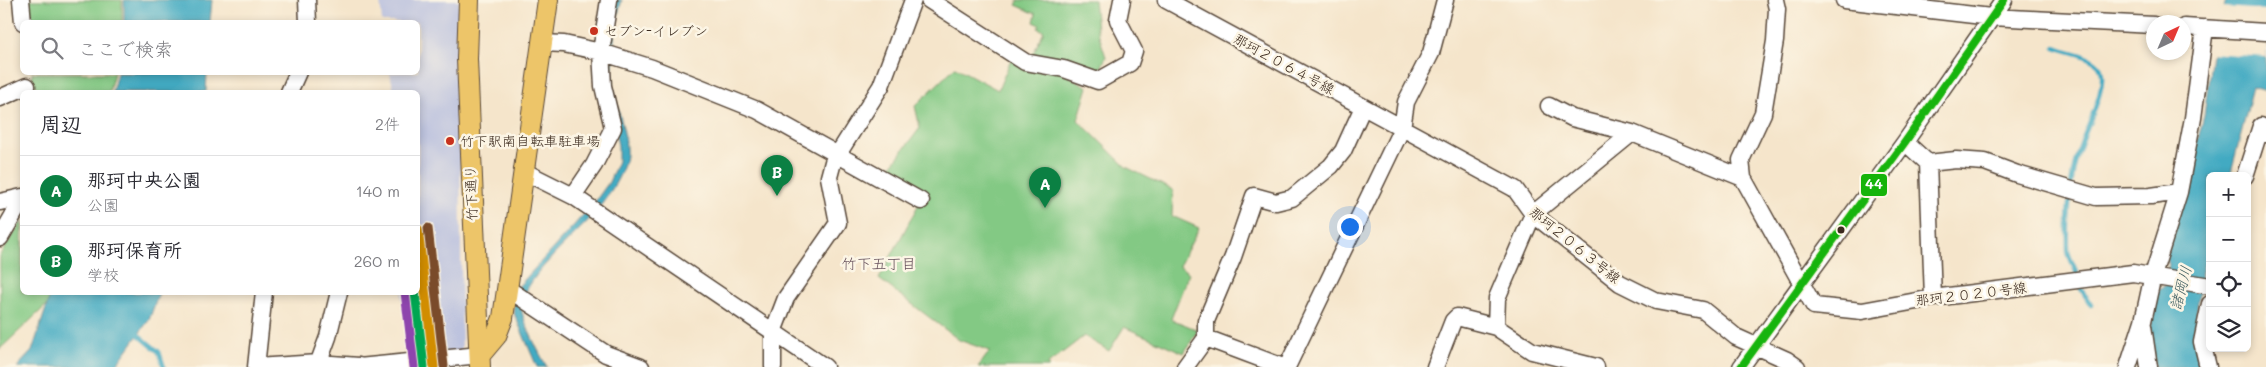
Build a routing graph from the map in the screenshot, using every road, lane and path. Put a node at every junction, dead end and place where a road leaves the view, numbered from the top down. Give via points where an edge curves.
1 (21, 0) edge
2 (307, 0) edge
3 (469, 0) edge
4 (548, 0) edge
5 (609, 0) edge
6 (913, 0) edge
7 (928, 0) edge
8 (1122, 0) edge
9 (1166, 0) edge
10 (1445, 0) edge
11 (1775, 0) edge
12 (1844, 0) edge
13 (2004, 0) edge
14 (1991, 17) junction
15 (23, 20) edge
16 (308, 20) edge
17 (2146, 25) edge
18 (2191, 27) edge
19 (2205, 28) junction
20 (2266, 32) edge
21 (542, 43) junction
22 (601, 52) junction
23 (297, 75) edge
24 (30, 84) edge
25 (290, 90) edge
26 (0, 98) edge
27 (1549, 106) dead end
28 (1363, 107) junction
29 (1402, 128) junction
30 (1632, 133) junction
31 (2266, 134) edge
32 (1905, 142) junction
33 (839, 155) junction
34 (1928, 163) junction
35 (525, 172) junction
36 (2246, 172) edge
37 (1744, 178) junction
38 (2180, 192) junction
39 (573, 196) junction
40 (20, 198) edge
41 (921, 201) dead end
42 (0, 202) edge
43 (20, 202) edge
44 (1533, 214) junction
45 (0, 238) edge
46 (2156, 276) junction
47 (1802, 284) junction
48 (2206, 286) edge
49 (264, 295) edge
50 (338, 295) edge
51 (518, 296) junction
52 (1933, 298) junction
53 (2209, 307) edge
54 (2142, 321) junction
55 (1496, 327) junction
56 (773, 332) junction
57 (1206, 338) junction
58 (1756, 346) junction
59 (480, 361) edge
60 (318, 365) edge
61 (256, 367) edge
62 (359, 367) edge
63 (641, 367) edge
64 (773, 367) edge
65 (825, 367) edge
66 (1185, 367) edge
67 (1283, 367) edge
68 (1286, 367) edge
69 (1435, 367) edge
70 (1596, 367) edge
71 (1741, 367) edge
72 (1797, 367) edge
73 (2128, 367) edge
74 (2149, 367) edge
75 (2208, 367) edge

1 - 15 street
2 - 16 street
3 - 59 main road, 竹下通り via 466,59
4 - 21 main road
5 - 22 street
6 - 33 street via 881,86
7 - 8 street via 1025,62 1064,68 1098,81 1130,63 1134,51 1118,20
9 - 28 street, 那珂２０６４号線
10 - 29 street via 1431,52 1406,102
11 - 37 street via 1775,41 1763,113 1741,160
12 - 14 street
13 - 14 street
14 - 17 street
14 - 32 street
18 - 19 street
19 - 20 street
19 - 38 street
21 - 22 street
21 - 35 main road
22 - 33 street via 652,68 757,110
22 - 39 street via 603,86 613,128
23 - 25 street
24 - 26 street
27 - 30 street via 1572,118
28 - 29 street, 那珂２０６４号線
28 - 57 street via 1343,151 1331,166 1292,198 1276,202 1254,196 1206,321
29 - 44 street, 那珂２０６３号線 via 1515,189
29 - 68 street
30 - 37 street
30 - 44 street
31 - 36 street via 2261,126
32 - 34 street
32 - 47 street
33 - 41 street
33 - 56 street via 833,162 829,177 838,223 786,298
34 - 38 street via 1956,160 1985,162 2096,197
34 - 52 street
35 - 39 street
35 - 51 main road
37 - 47 street
38 - 46 street
39 - 56 street
40 - 42 street
43 - 45 street
44 - 55 street via 1497,298
44 - 58 street, 那珂２０６３号線 via 1620,283 1656,301 1703,310 1736,337
46 - 48 street, 那珂２０２０号線
46 - 52 street, 那珂２０２０号線 via 2133,272
46 - 54 street
47 - 52 street, 那珂２０２０号線 via 1814,306 1862,310
47 - 58 street
49 - 61 street
50 - 60 street
51 - 59 main road
51 - 63 street via 606,354
53 - 75 street via 2202,342
54 - 73 street
54 - 74 street
55 - 69 street via 1457,318
55 - 70 street via 1532,350
56 - 64 street
56 - 65 street
57 - 66 street
57 - 67 street
58 - 71 street
58 - 72 street, 那珂２０６３号線
59 - 62 street
60 - 61 street
60 - 62 street

